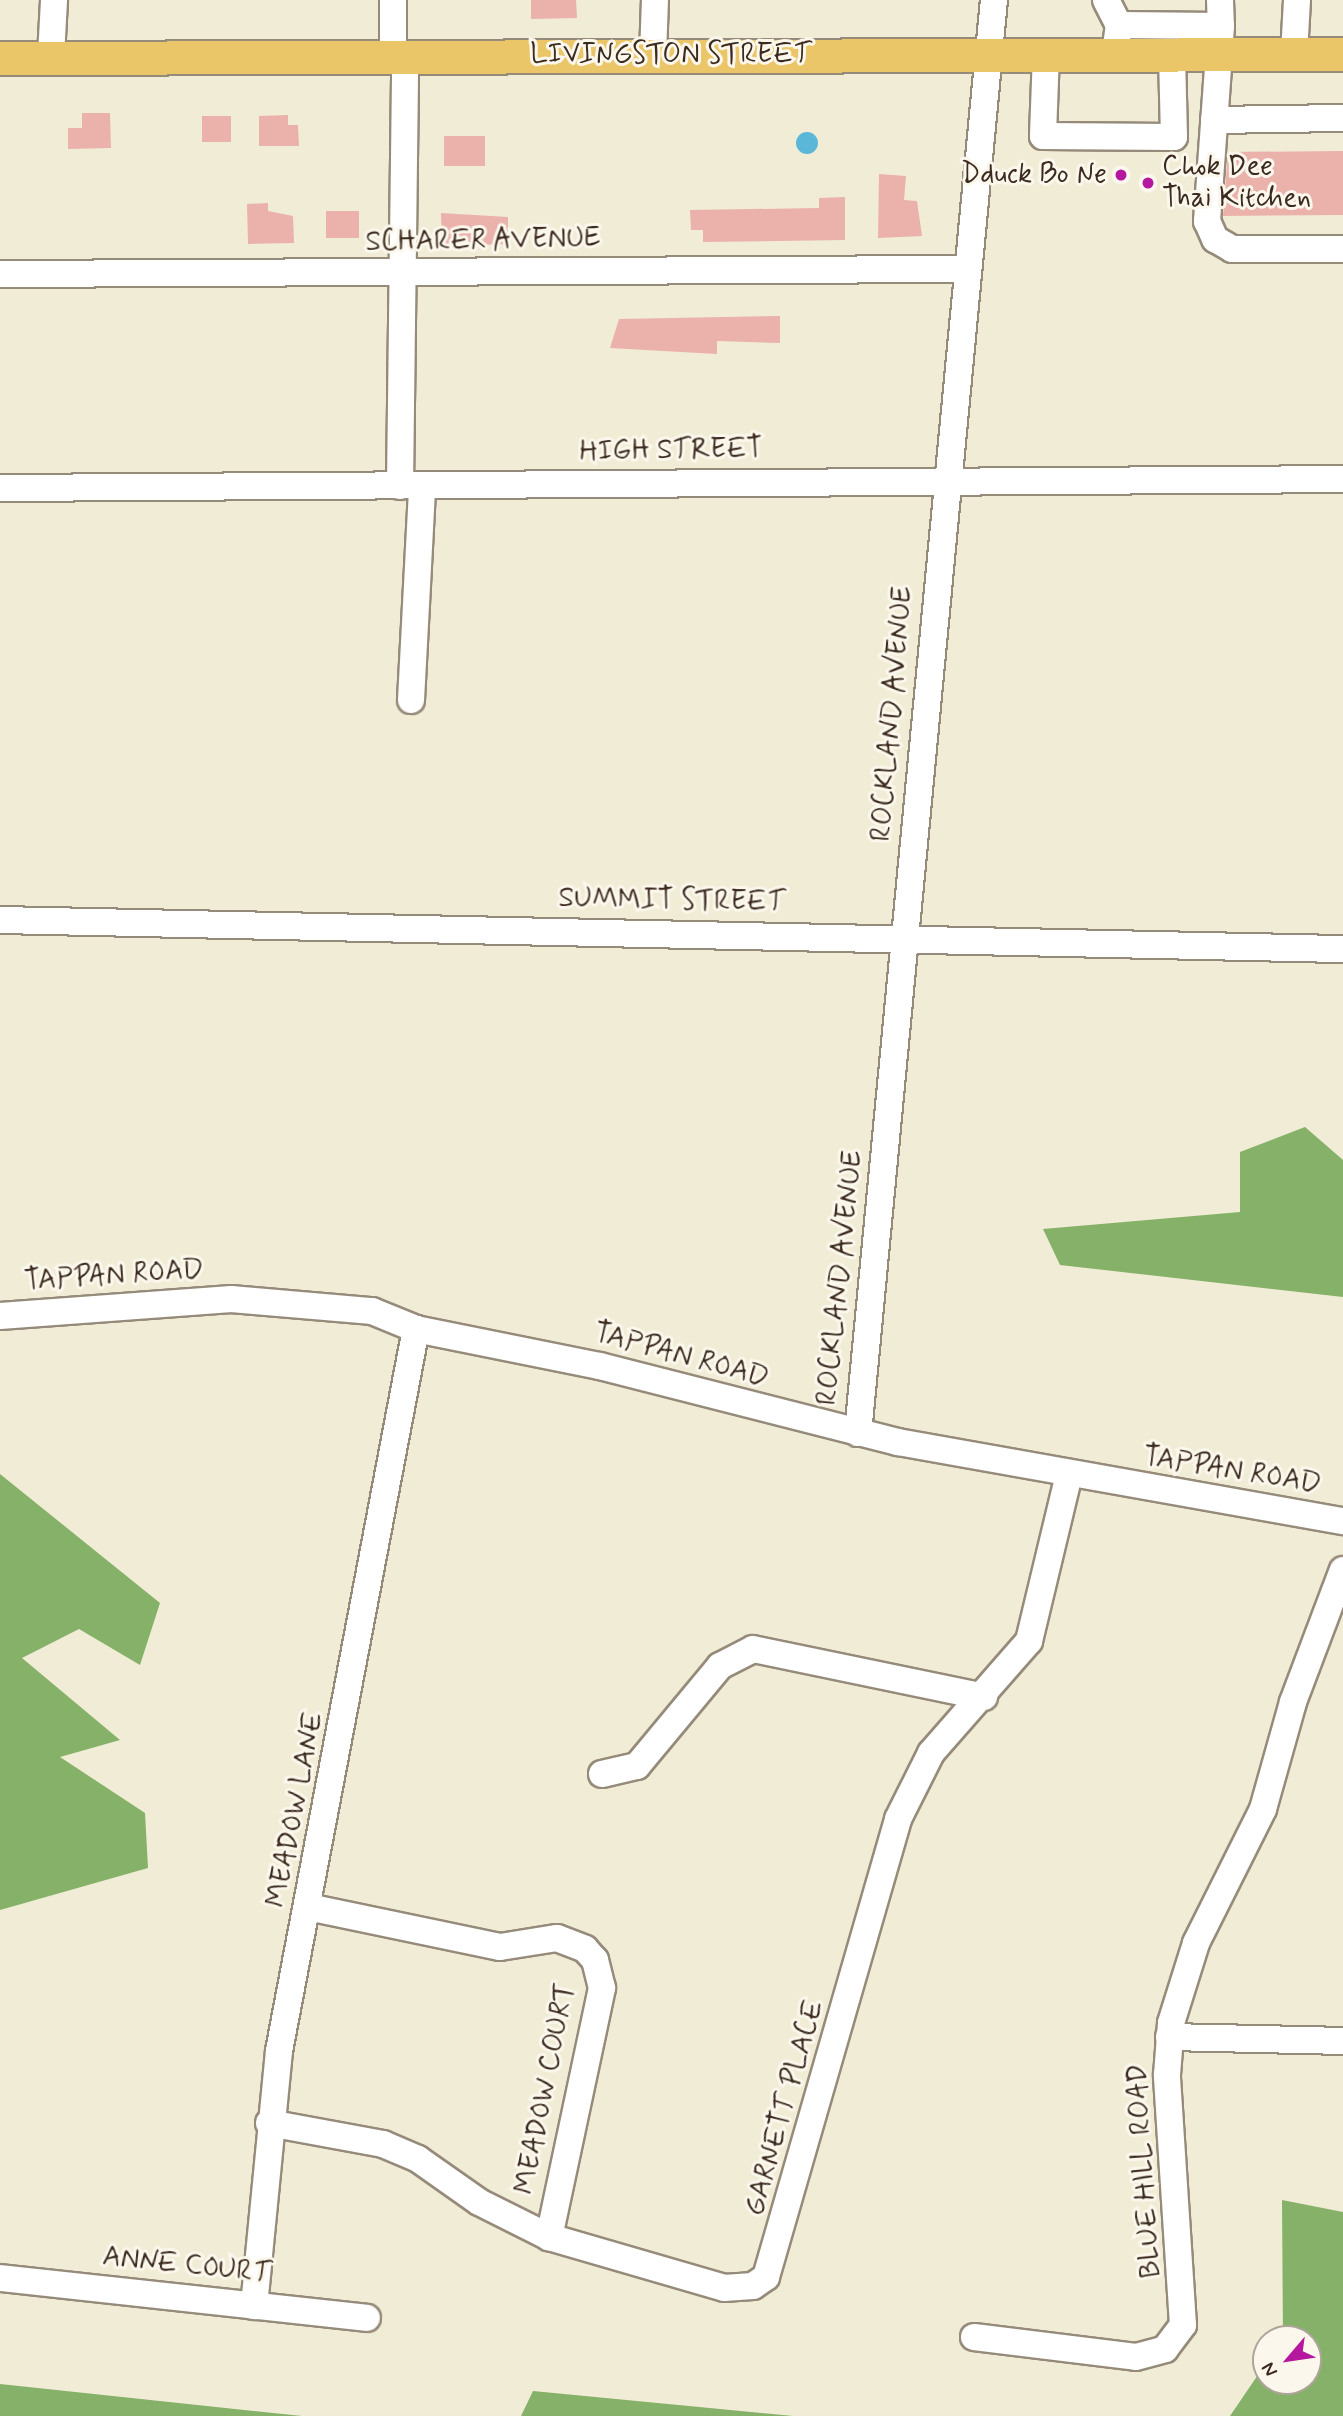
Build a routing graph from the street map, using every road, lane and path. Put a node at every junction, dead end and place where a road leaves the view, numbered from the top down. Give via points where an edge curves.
1 (54, 0) edge
2 (393, 0) edge
3 (655, 0) edge
4 (994, 0) edge
5 (1106, 0) edge
6 (1297, 0) edge
7 (1118, 26) edge
8 (1220, 26) edge
9 (989, 53) junction
10 (1046, 53) junction
11 (1172, 54) junction
12 (1294, 54) junction
13 (1343, 54) edge
14 (399, 55) junction
15 (653, 56) junction
16 (51, 57) junction
17 (0, 58) edge
18 (1343, 118) edge
19 (1214, 120) junction
20 (1343, 248) edge
21 (966, 269) junction
22 (401, 272) junction
23 (0, 274) edge
24 (945, 478) junction
25 (1343, 479) edge
26 (411, 486) junction
27 (0, 488) edge
28 (411, 700) dead end
29 (0, 920) edge
30 (906, 938) junction
31 (1343, 949) edge
32 (0, 1316) edge
33 (416, 1329) junction
34 (858, 1433) junction
35 (1069, 1475) junction
36 (1343, 1521) edge
37 (1343, 1570) edge
38 (984, 1697) junction
39 (602, 1774) dead end
40 (308, 1907) junction
41 (1169, 2037) junction
42 (1343, 2041) edge
43 (269, 2123) junction
44 (549, 2237) junction
45 (0, 2278) edge
46 (254, 2305) junction
47 (367, 2318) dead end
48 (974, 2337) dead end

1 - 16 street
2 - 14 street
3 - 15 street
4 - 9 street, ROCKLAND AVENUE
5 - 7 street
6 - 12 street
7 - 8 street
7 - 10 main road, LIVINGSTON STREET
7 - 11 main road, LIVINGSTON STREET
8 - 11 main road, LIVINGSTON STREET
8 - 12 main road, LIVINGSTON STREET
8 - 19 street
9 - 10 main road, LIVINGSTON STREET
9 - 15 main road, LIVINGSTON STREET
9 - 21 street, ROCKLAND AVENUE
10 - 11 street via 1043,136 1174,137
12 - 13 main road, LIVINGSTON STREET
14 - 15 main road, LIVINGSTON STREET
14 - 16 main road, LIVINGSTON STREET
14 - 22 street
16 - 17 main road, LIVINGSTON STREET
18 - 19 street
19 - 20 street via 1207,221 1215,239 1232,249
21 - 22 street, SCHARER AVENUE
21 - 24 street, ROCKLAND AVENUE
22 - 23 street, SCHARER AVENUE
22 - 26 street
24 - 25 street, HIGH STREET
24 - 26 street, HIGH STREET
24 - 30 street, ROCKLAND AVENUE
26 - 27 street, HIGH STREET
26 - 28 street
29 - 30 street, SUMMIT STREET
30 - 31 street, SUMMIT STREET
30 - 34 street, ROCKLAND AVENUE
32 - 33 street, TAPPAN ROAD via 231,1299 372,1311
33 - 34 street, TAPPAN ROAD via 600,1366
33 - 40 street, MEADOW LANE
34 - 35 street, TAPPAN ROAD
35 - 36 street, TAPPAN ROAD
35 - 38 street, GARNETT PLACE via 1040,1614 1013,1666
37 - 41 street, BLUE HILL ROAD via 1254,1831 1181,1982
38 - 39 street via 753,1648 720,1666 637,1766
38 - 44 street, GARNETT PLACE via 931,1753 898,1819 766,2277 753,2286 724,2288
40 - 43 street, MEADOW LANE
40 - 44 street, MEADOW COURT via 500,1947 557,1938 595,1960 602,1988
41 - 42 street
41 - 48 street, BLUE HILL ROAD via 1186,2311 1177,2337 1165,2349 1136,2357
43 - 44 street, GARNETT PLACE via 407,2154
43 - 46 street, MEADOW LANE
45 - 46 street, ANNE COURT
46 - 47 street, ANNE COURT

